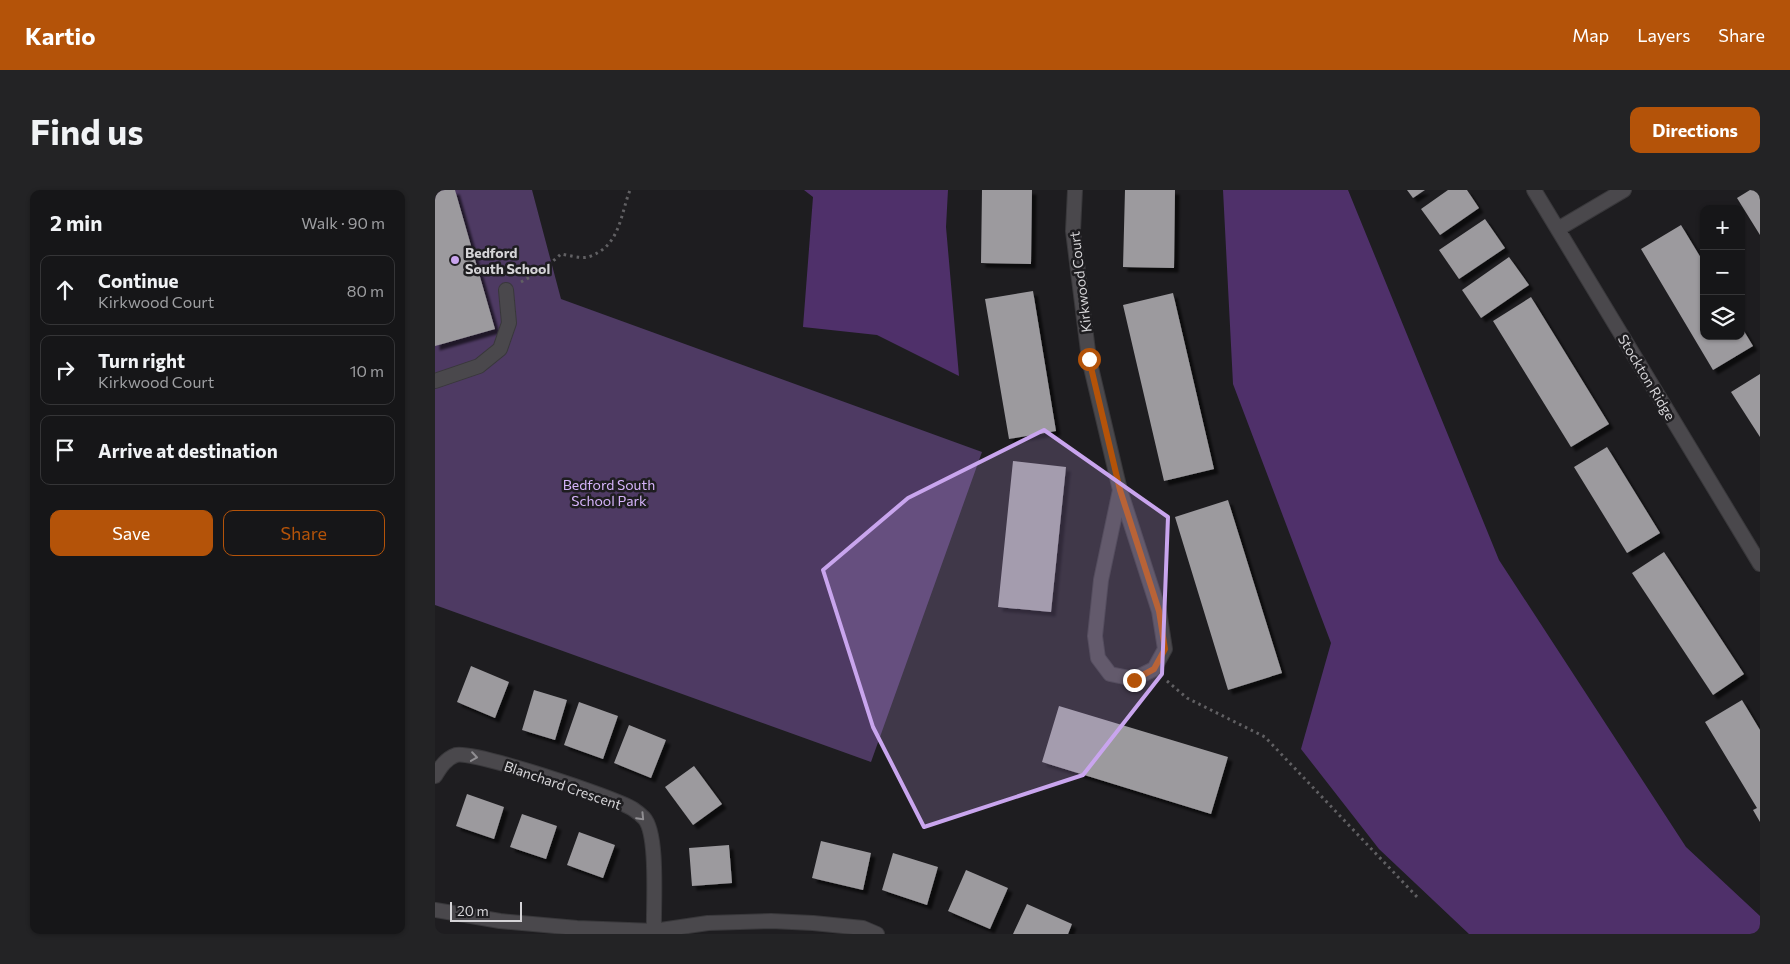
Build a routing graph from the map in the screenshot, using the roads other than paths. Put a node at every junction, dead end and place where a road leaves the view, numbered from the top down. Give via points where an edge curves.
1 (1075, 190) edge
2 (1534, 190) edge
3 (1623, 190) edge
4 (1558, 229) junction
5 (506, 290) road end
6 (435, 381) edge
7 (1120, 490) junction
8 (1760, 564) edge
9 (435, 776) edge
10 (435, 910) edge
11 (654, 932) edge
12 (877, 934) edge

1 - 7 street, Kirkwood Court via 1073,231 1089,359
2 - 4 street, Stockton Ridge
3 - 4 street
4 - 8 street, Stockton Ridge
5 - 6 street via 509,324 500,349 479,366
7 - 7 street, Kirkwood Court via 1159,611 1165,649 1154,669 1134,680 1110,674 1098,658 1095,636 1101,580
9 -> 11 street, Blanchard Crescent via 441,765 456,755 480,758 538,774 633,809 646,819 652,834
10 - 11 street via 500,921
11 - 12 street via 708,923 771,922 863,928

